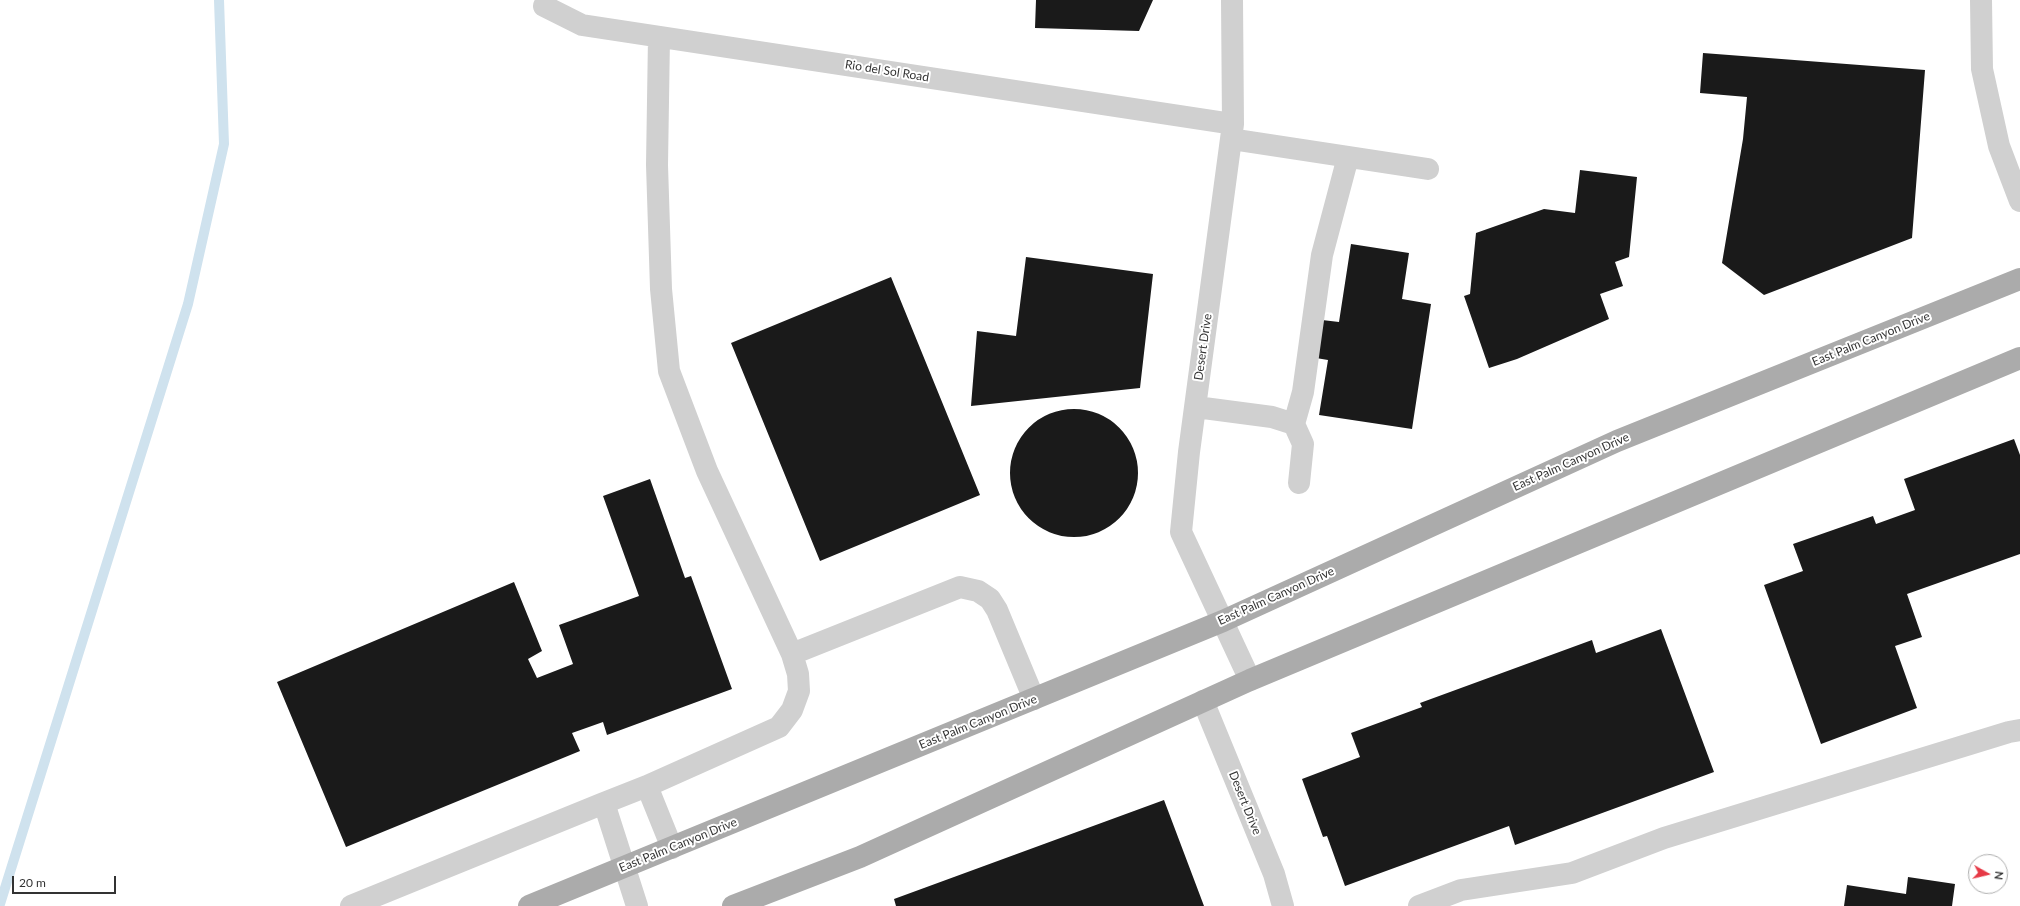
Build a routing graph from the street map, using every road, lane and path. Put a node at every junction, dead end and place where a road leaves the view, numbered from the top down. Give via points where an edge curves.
1 (1232, 0) edge
2 (1981, 0) edge
3 (544, 6) dead end
4 (660, 37) junction
5 (1232, 131) junction
6 (1348, 157) junction
7 (1428, 169) dead end
8 (2020, 201) edge
9 (2020, 279) edge
10 (2020, 358) edge
11 (1196, 407) junction
12 (1294, 424) junction
13 (1299, 483) dead end
14 (1223, 621) junction
15 (792, 654) junction
16 (1250, 680) junction
17 (1034, 699) junction
18 (1203, 701) junction
19 (2020, 730) edge
20 (647, 786) junction
21 (604, 803) junction
22 (672, 848) junction
23 (625, 867) junction
24 (351, 906) edge
25 (529, 906) edge
26 (638, 906) edge
27 (733, 906) edge
28 (1283, 906) edge
29 (1419, 906) edge

1 - 5 street, Desert Drive
2 - 8 street via 1982,69 1999,146
3 - 4 street, Rio del Sol Road via 582,25
4 - 5 street, Rio del Sol Road
4 - 15 street via 657,165 661,289 669,371 707,471
5 - 6 street, Rio del Sol Road
5 - 11 street, Desert Drive
6 - 7 street, Rio del Sol Road
6 - 12 street via 1322,255 1303,392
9 - 14 main road, East Palm Canyon Drive via 1617,441
10 - 16 main road
11 - 12 street via 1272,417
11 - 14 street, Desert Drive via 1181,532
12 - 13 street via 1303,444
14 - 16 street, Desert Drive
14 - 17 main road, East Palm Canyon Drive
15 - 17 street via 960,586 978,590 990,599
15 - 20 street via 798,674 799,692 792,710 779,727
16 - 18 main road
17 - 22 main road, East Palm Canyon Drive
18 - 27 main road via 860,857
18 - 28 street, Desert Drive via 1274,874
19 - 29 street via 1664,838 1572,873 1461,890
20 - 21 street
20 - 22 street
21 - 23 street
21 - 24 street
22 - 23 main road, East Palm Canyon Drive
23 - 25 main road, East Palm Canyon Drive
23 - 26 street

